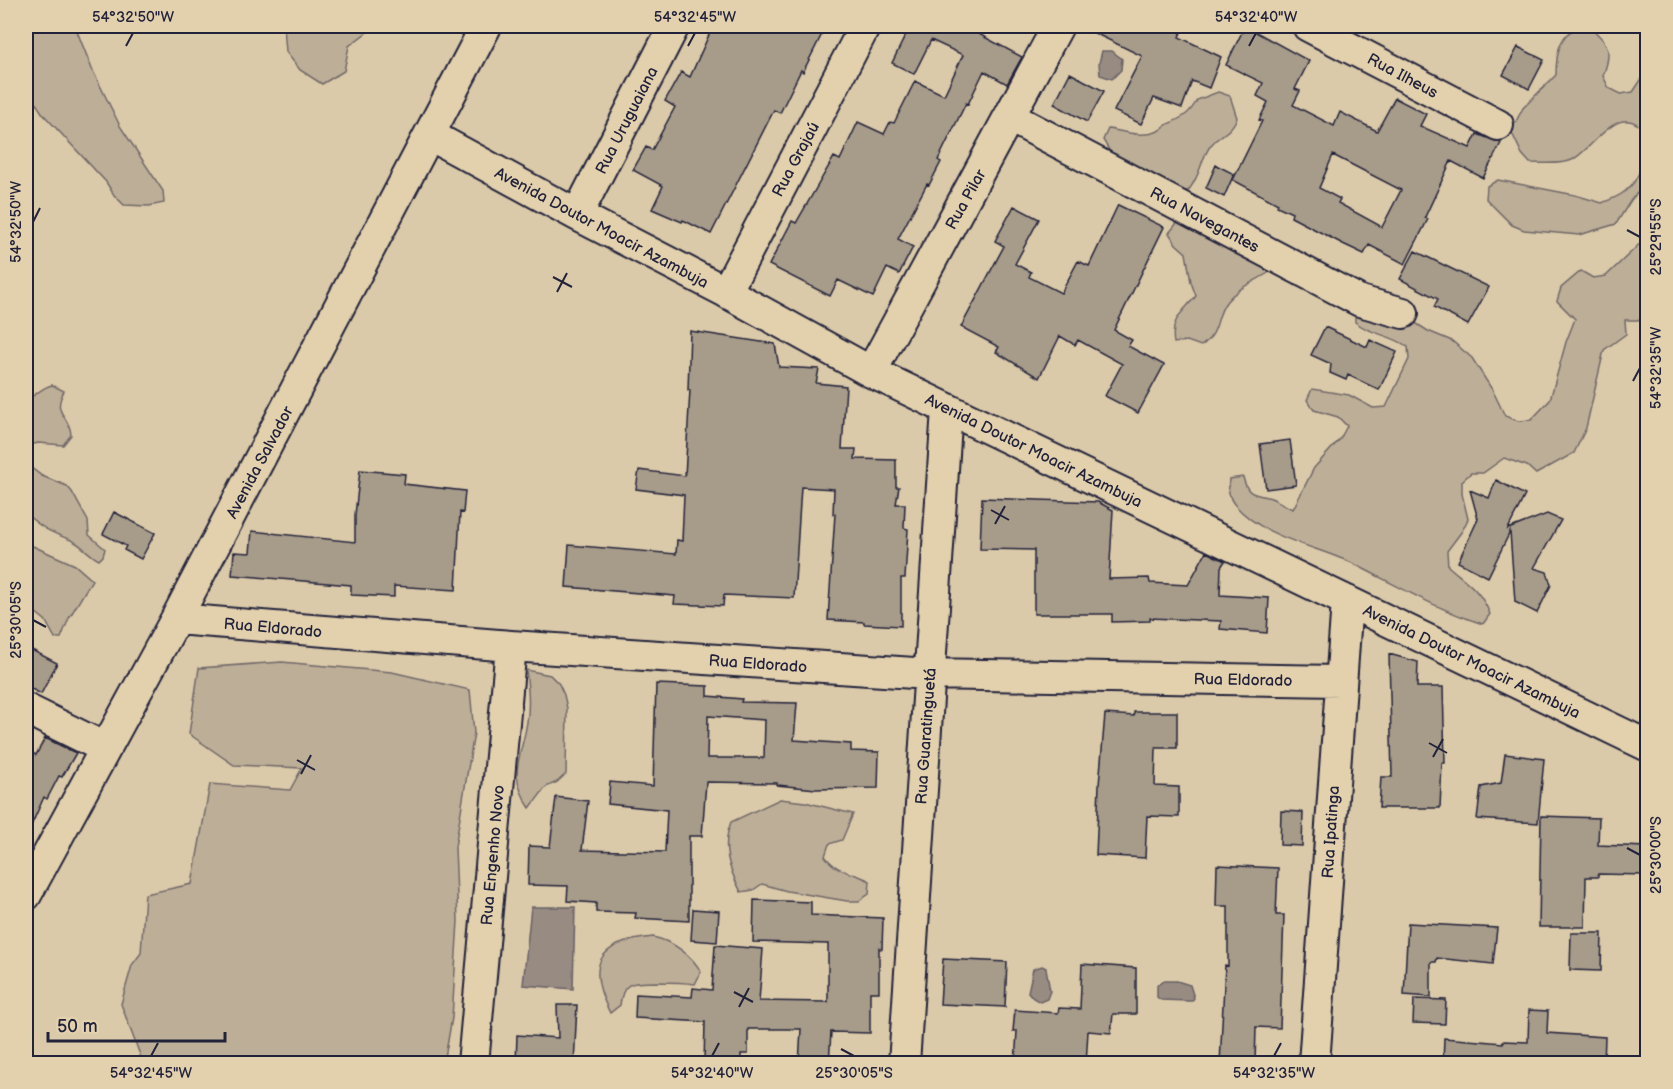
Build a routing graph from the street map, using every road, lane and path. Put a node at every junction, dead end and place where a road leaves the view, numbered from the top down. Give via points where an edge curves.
1 (486, 26) edge
2 (674, 26) edge
3 (865, 26) edge
4 (1057, 26) edge
5 (1308, 26) edge
6 (1010, 117) junction
7 (1498, 125) dead end
8 (430, 135) junction
9 (577, 215) junction
10 (726, 292) junction
11 (1403, 313) dead end
12 (871, 372) junction
13 (947, 409) junction
14 (1347, 601) junction
15 (177, 619) junction
16 (511, 646) junction
17 (929, 674) junction
18 (1340, 681) junction
19 (26, 709) edge
20 (1647, 746) edge
21 (105, 748) junction
22 (26, 895) edge
23 (473, 1064) edge
24 (903, 1064) edge
25 (1314, 1064) edge

1 - 8 street, Avenida Salvador
2 - 9 street, Rua Uruguaiana
3 - 10 street, Rua Grajaú
4 - 6 street, Rua Pilar
5 - 7 street, Rua Ilheus
6 - 11 street, Rua Navegantes via 1360,301
6 - 12 street, Rua Pilar
8 - 9 street, Avenida Doutor Moacir Azambuja
8 - 15 street, Avenida Salvador
9 - 10 street, Avenida Doutor Moacir Azambuja
10 - 12 street, Avenida Doutor Moacir Azambuja
12 - 13 street, Avenida Doutor Moacir Azambuja
13 - 14 street, Avenida Doutor Moacir Azambuja
13 - 17 street, Rua Guaratinguetá
14 - 18 street, Rua Ipatinga
14 - 20 street, Avenida Doutor Moacir Azambuja
15 - 16 street, Rua Eldorado
15 - 21 street, Avenida Salvador
16 - 17 street, Rua Eldorado
16 - 23 street, Rua Engenho Novo
17 - 18 street, Rua Eldorado
17 - 24 street, Rua Guaratinguetá
18 - 25 street, Rua Ipatinga
19 - 21 street
21 - 22 street, Avenida Salvador

